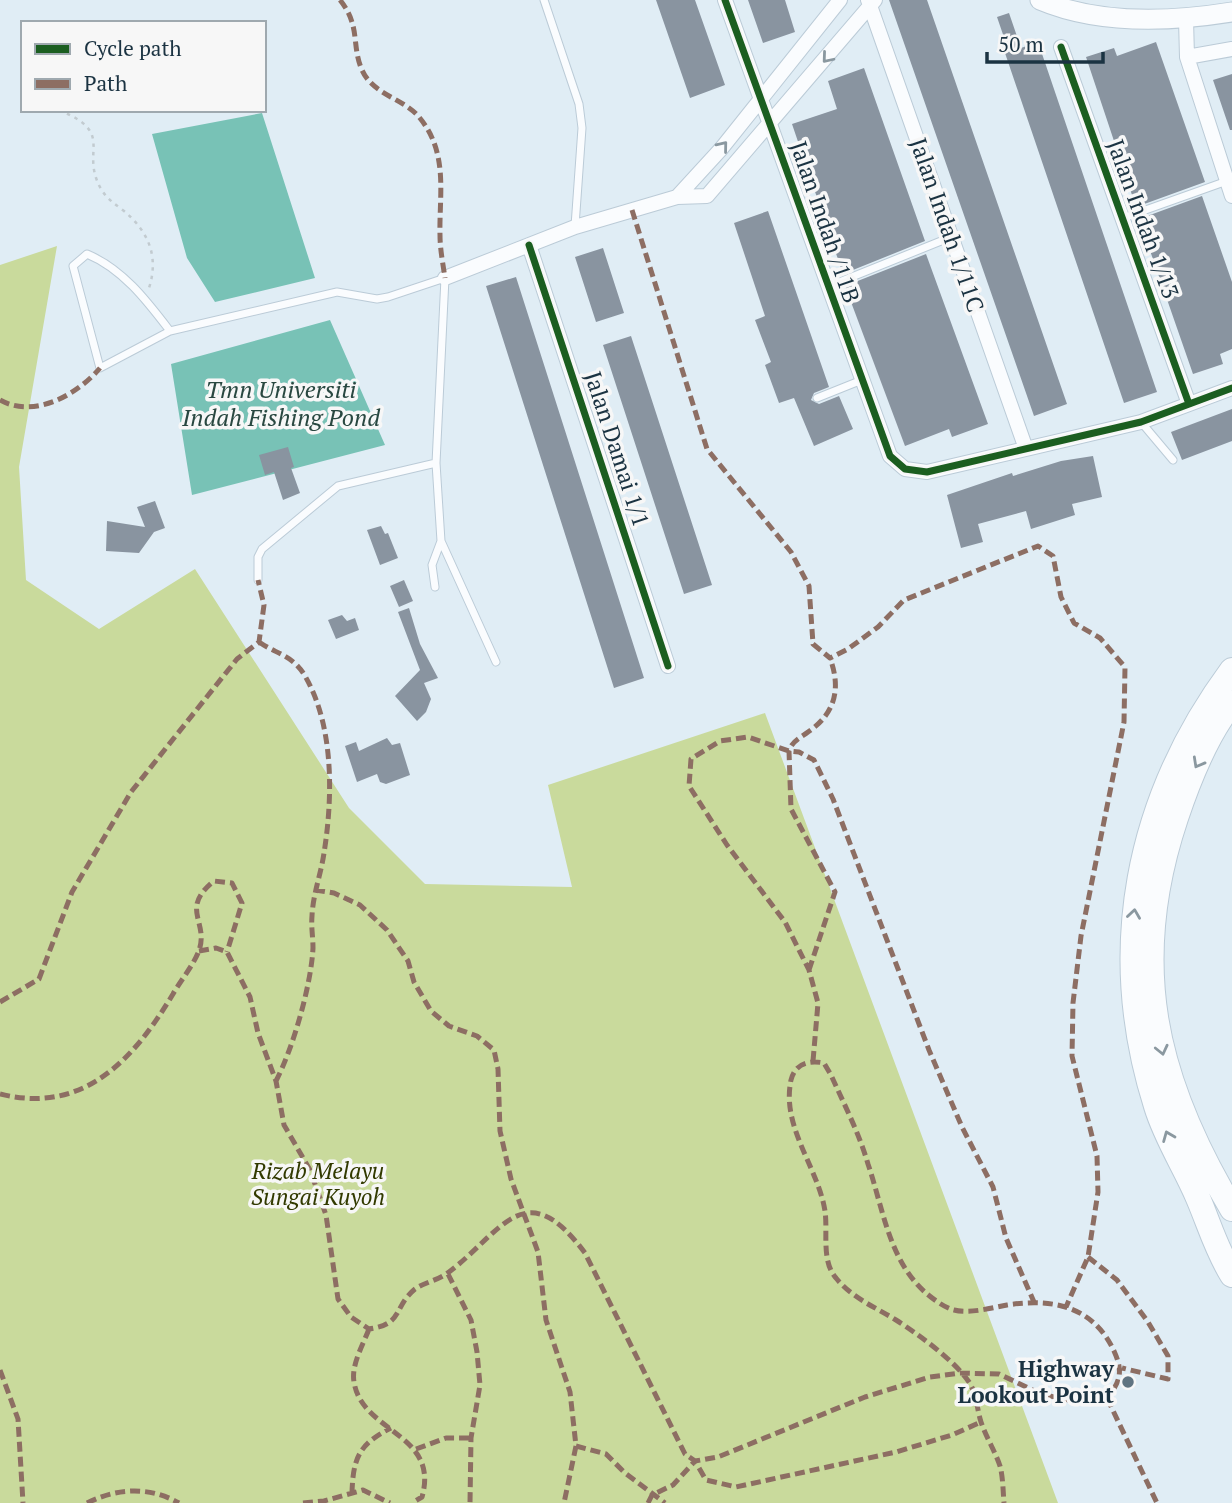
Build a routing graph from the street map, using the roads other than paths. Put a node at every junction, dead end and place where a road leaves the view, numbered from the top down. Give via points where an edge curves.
1 (544, 0) edge
2 (725, 0) edge
3 (840, 0) edge
4 (1040, 0) edge
5 (871, 2) edge
6 (1232, 12) edge
7 (1186, 19) junction
8 (1062, 47) dead end
9 (1232, 49) edge
10 (1187, 57) junction
11 (761, 97) junction
12 (771, 124) junction
13 (1227, 181) junction
14 (1232, 196) edge
15 (677, 197) junction
16 (1122, 219) junction
17 (575, 227) junction
18 (951, 237) junction
19 (529, 245) junction
20 (445, 278) junction
21 (826, 288) junction
22 (170, 331) junction
23 (862, 380) junction
24 (1232, 388) edge
25 (817, 398) dead end
26 (1189, 404) junction
27 (1142, 422) junction
28 (1026, 450) junction
29 (1173, 460) dead end
30 (436, 463) junction
31 (442, 541) junction
32 (258, 580) dead end
33 (435, 587) dead end
34 (496, 662) dead end
35 (668, 666) dead end
36 (1232, 670) edge
37 (1232, 703) edge
38 (1198, 1197) junction
39 (1232, 1209) edge
40 (1232, 1243) edge
41 (1232, 1275) edge

1 - 17 lane via 579,104 582,128
2 - 11 street, Jalan Indah /11B
3 - 11 street
4 - 7 street via 1059,8 1120,18
5 -> 12 street
5 - 18 street, Jalan Indah 1/11C
6 - 7 street
7 - 10 street
8 - 16 street, Jalan Indah 1/13
9 - 10 street
10 - 13 street
11 - 12 street, Jalan Indah /11B
15 -> 11 street
12 - 15 street via 706,196
12 - 21 street, Jalan Indah /11B
13 - 14 street
13 - 16 lane
15 - 17 street
16 - 26 street, Jalan Indah 1/13
17 - 19 street
18 - 21 lane
18 - 28 street, Jalan Indah 1/11C
19 - 20 street
19 - 35 street, Jalan Damai 1/1
20 - 22 lane via 388,297 337,292
20 - 30 lane
21 - 23 street, Jalan Indah /11B
22 - 22 lane via 100,368 73,265 87,254 106,262 145,298
23 - 25 lane
23 - 28 street, Jalan Indah /11B via 890,456 905,469 927,472
24 - 26 street
26 - 27 street
27 - 28 street
27 - 29 lane
30 - 31 lane
30 - 32 lane via 356,479 333,489 262,550
31 - 33 lane via 432,565
31 - 34 lane
38 -> 36 highway via 1157,1109 1142,1057 1131,972 1132,930 1149,830 1166,782 1188,736
37 -> 39 highway via 1188,782 1168,842 1150,942 1151,983 1165,1064 1189,1127
38 - 40 highway
38 - 41 highway via 1215,1248

